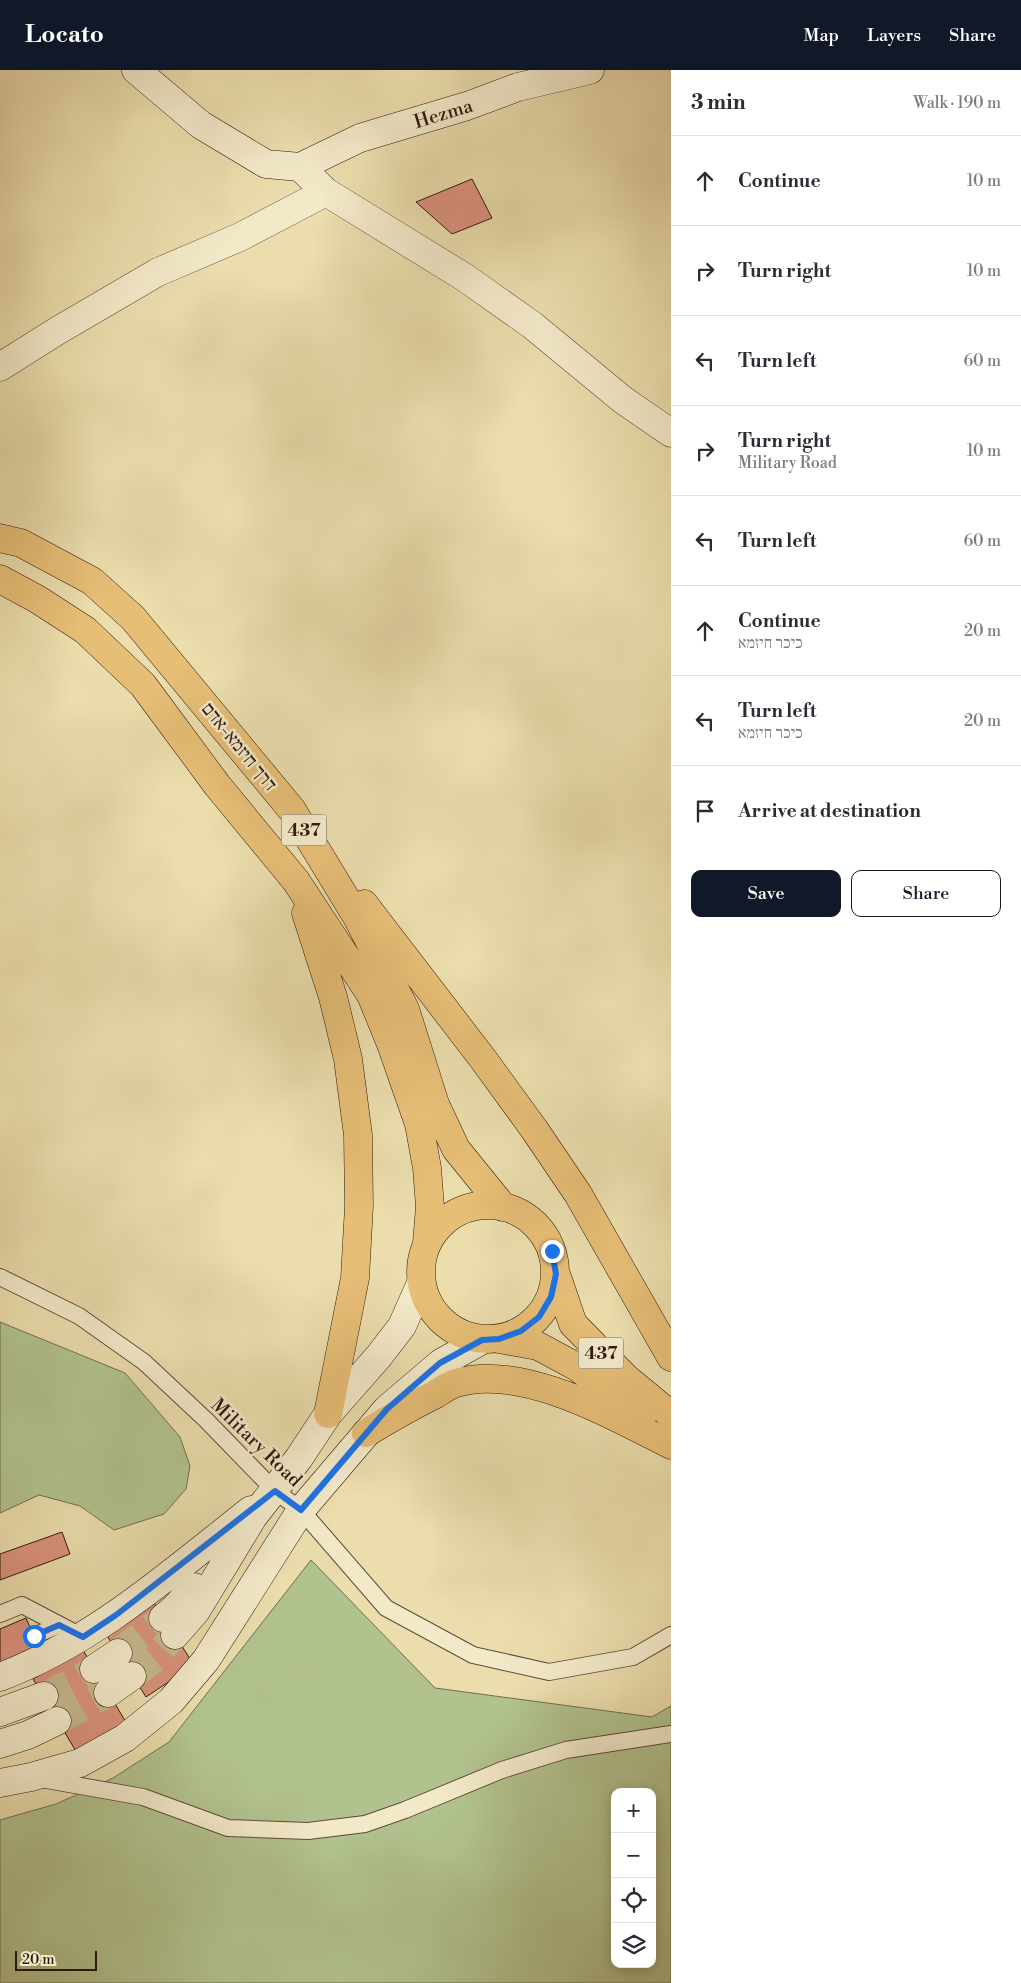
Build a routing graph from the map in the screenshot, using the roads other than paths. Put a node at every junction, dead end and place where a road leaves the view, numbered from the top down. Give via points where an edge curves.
1 (136, 70) edge
2 (590, 70) edge
3 (300, 167) junction
4 (326, 192) junction
5 (0, 367) edge
6 (671, 433) edge
7 (0, 538) edge
8 (0, 580) edge
9 (292, 810) junction
10 (296, 881) junction
11 (503, 1207) junction
12 (427, 1243) junction
13 (556, 1274) junction
14 (0, 1277) edge
15 (421, 1283) junction
16 (491, 1339) junction
17 (671, 1357) edge
18 (328, 1414) junction
19 (671, 1415) edge
20 (366, 1433) junction
21 (671, 1439) edge
22 (671, 1445) edge
23 (275, 1491) junction
24 (301, 1510) junction
25 (0, 1614) edge
26 (59, 1625) junction
27 (169, 1626) tunnel mouth
28 (671, 1635) edge
29 (34, 1636) dead end
30 (83, 1637) junction
31 (94, 1669) tunnel mouth
32 (0, 1677) edge
33 (108, 1693) tunnel mouth
34 (44, 1696) tunnel mouth
35 (0, 1712) edge
36 (57, 1721) tunnel mouth
37 (671, 1734) edge
38 (0, 1744) edge
39 (31, 1777) junction
40 (0, 1782) edge

1 - 3 main road via 201,125 266,164
2 - 3 main road, Hezma via 518,87 360,138
3 - 4 main road
4 - 5 main road via 240,237 158,272
4 - 6 main road via 464,277 532,325 624,400
7 - 9 main road, דרך חיזמא-אדם / 437 via 21,543 92,581 133,618
8 - 10 main road, דרך חיזמא-אדם / 437 via 86,630 143,685 217,785
9 - 11 main road, דרך חיזמא-אדם / 437 via 357,917 405,1009 435,1104 456,1149
9 - 17 main road via 534,1129 578,1194
10 - 12 main road, דרך חיזמא-אדם / 437 via 371,995 391,1044 419,1124 426,1159 430,1207
10 - 18 main road via 333,997 348,1059 358,1135 360,1206 356,1278
11 - 12 main road via 480,1206 459,1212 441,1225
11 - 13 main road via 524,1216 542,1231 552,1251
12 - 15 main road via 421,1263
13 - 16 main road via 551,1297 539,1317 521,1331
13 - 19 main road, 437 via 573,1324 626,1378
14 - 23 lane, Military Road via 79,1316 144,1362
15 - 16 main road via 436,1316 449,1328 465,1336
15 - 18 main road via 402,1326
16 - 20 main road via 440,1363 387,1409
16 - 21 main road, 437 via 538,1346 577,1367
18 - 23 main road
20 - 22 main road via 456,1383 490,1379 530,1383 586,1403
20 - 24 main road
23 - 24 lane, Military Road
23 - 27 main road via 253,1517 196,1611
23 - 30 main road
24 - 28 lane, Military Road via 386,1608 473,1655 549,1672 633,1658
24 - 39 main road via 206,1660 171,1701 124,1738 80,1763
25 - 26 lane via 22,1606
26 - 29 lane
26 - 30 lane
30 - 32 main road via 25,1668
31 - 33 main road via 125,1665
34 - 35 main road
36 - 38 main road
37 - 39 lane via 566,1750 502,1770 365,1824 308,1831 228,1828 143,1797
39 - 40 main road

